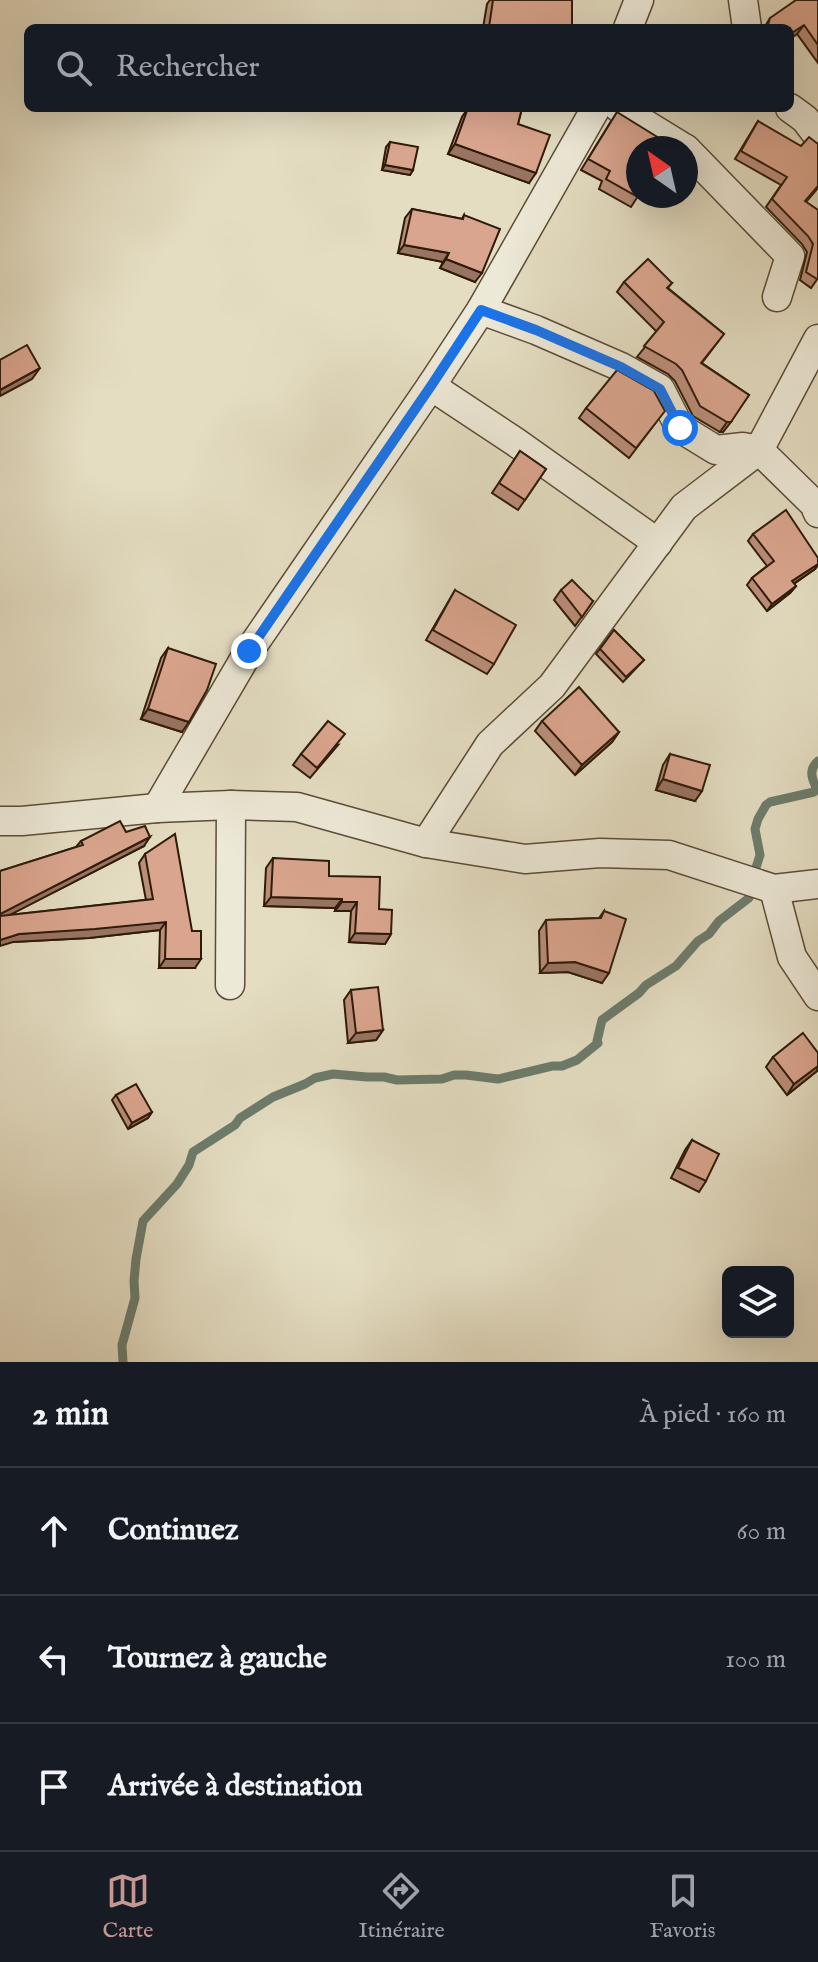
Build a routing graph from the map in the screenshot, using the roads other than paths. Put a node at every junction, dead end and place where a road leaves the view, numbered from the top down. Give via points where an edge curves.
1 (743, 0) edge
2 (746, 24) edge
3 (794, 111) edge
4 (594, 112) edge
5 (625, 112) edge
6 (664, 136) edge
7 (818, 136) edge
8 (698, 162) edge
9 (777, 297) dead end
10 (481, 310) junction
11 (818, 339) edge
12 (431, 386) junction
13 (759, 450) junction
14 (818, 513) edge
15 (658, 543) junction
16 (231, 805) junction
17 (157, 808) junction
18 (0, 821) edge
19 (426, 843) junction
20 (818, 884) edge
21 (774, 889) junction
22 (230, 985) dead end
23 (818, 996) edge

1 - 2 street
3 - 7 street
4 - 10 street
5 - 6 street
8 - 9 street via 790,256
10 - 12 street
10 - 13 street via 621,367 660,389 680,428 716,450
11 - 13 street
12 - 15 street
12 - 17 street via 249,651
13 - 14 street
13 - 15 street via 684,507
15 - 19 street via 552,686 490,744
16 - 17 street
16 - 19 street via 297,807
16 - 22 street
17 - 18 street
19 - 21 street via 525,859 669,855
20 - 21 street
21 - 23 street via 792,957

